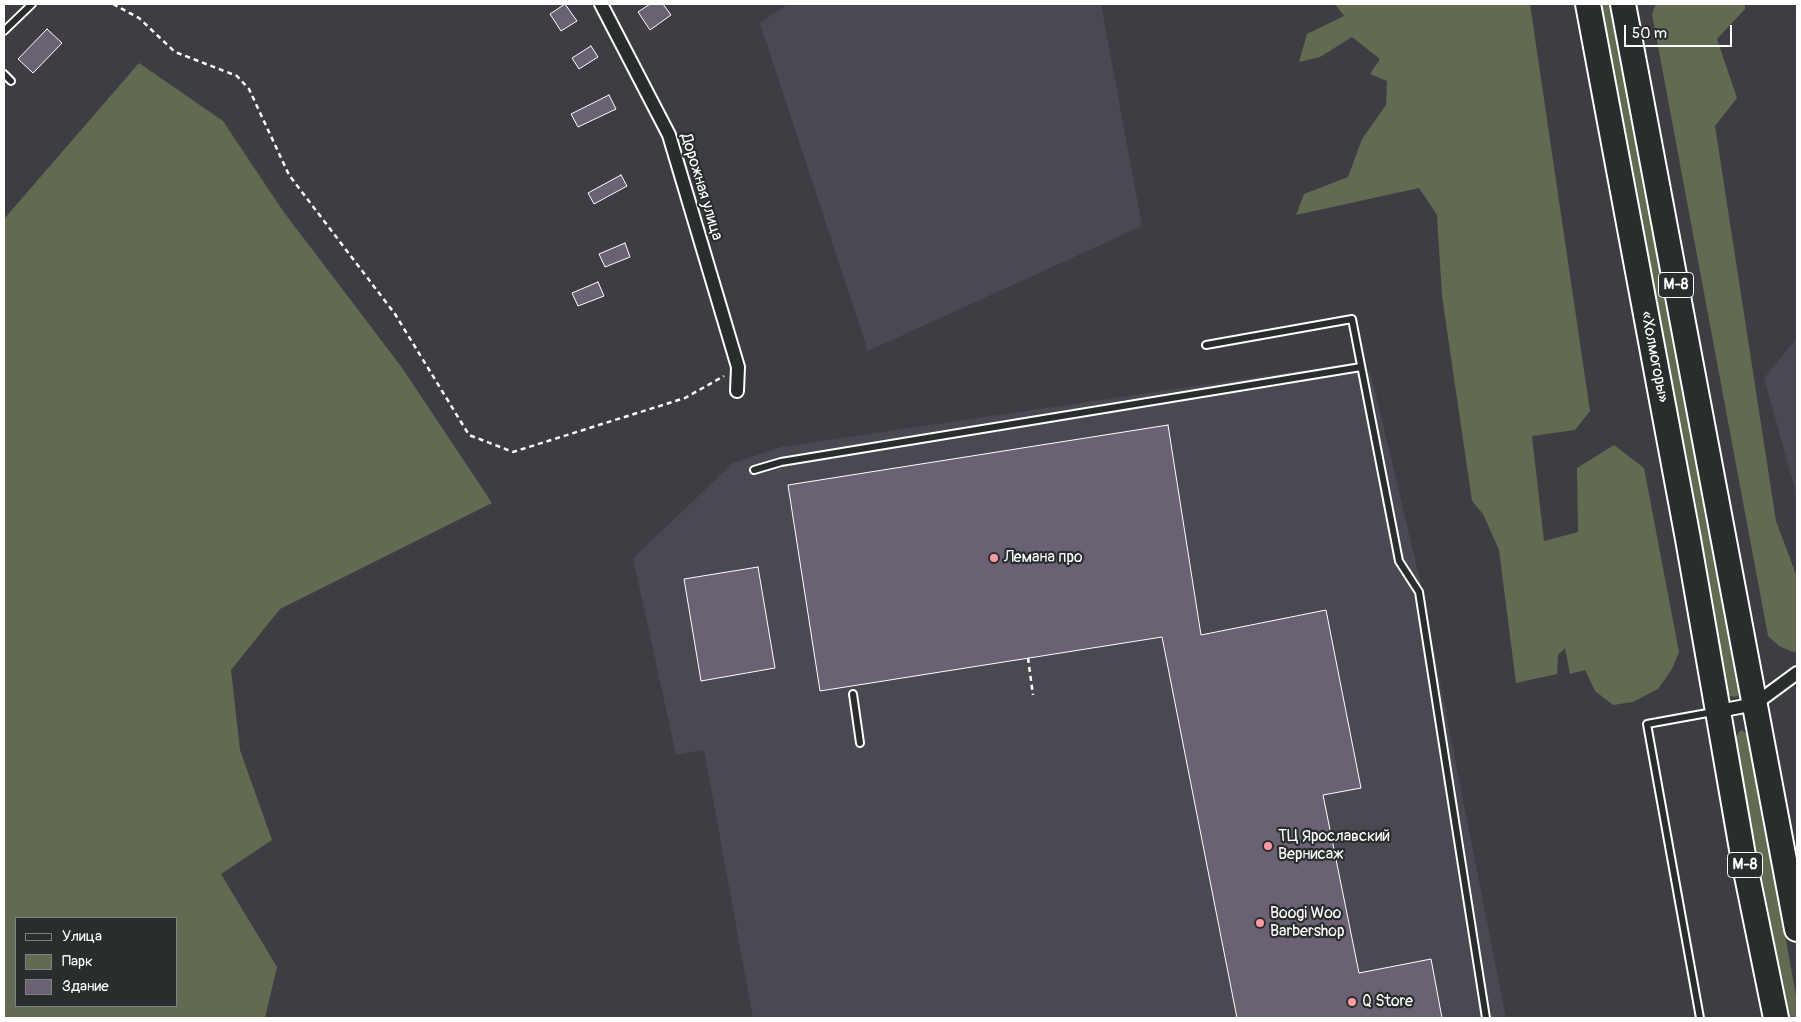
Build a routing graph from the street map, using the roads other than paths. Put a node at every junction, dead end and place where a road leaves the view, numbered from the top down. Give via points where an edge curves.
1 (32, 4) edge
2 (601, 4) edge
3 (1588, 4) edge
4 (1623, 4) edge
5 (4, 31) edge
6 (4, 74) edge
7 (11, 81) dead end
8 (1206, 345) dead end
9 (1361, 367) junction
10 (738, 391) dead end
11 (754, 470) dead end
12 (1797, 673) edge
13 (853, 694) dead end
14 (1755, 704) junction
15 (1719, 711) junction
16 (860, 743) dead end
17 (1797, 929) edge
18 (1486, 1018) edge
19 (1700, 1018) edge
20 (1776, 1018) edge

1 - 5 lane
2 - 10 street, Дорожная улица via 669,135 738,368
3 - 15 highway, «Холмогоры» / М-8
4 - 14 highway, М-8
6 - 7 lane
8 - 9 lane via 1352,319
9 - 11 lane via 780,462
9 - 18 lane via 1399,561 1419,592
12 - 14 street
13 - 16 lane
14 - 15 street
14 - 17 highway, М-8
15 - 19 lane via 1647,724
15 - 20 highway, М-8 via 1744,861

